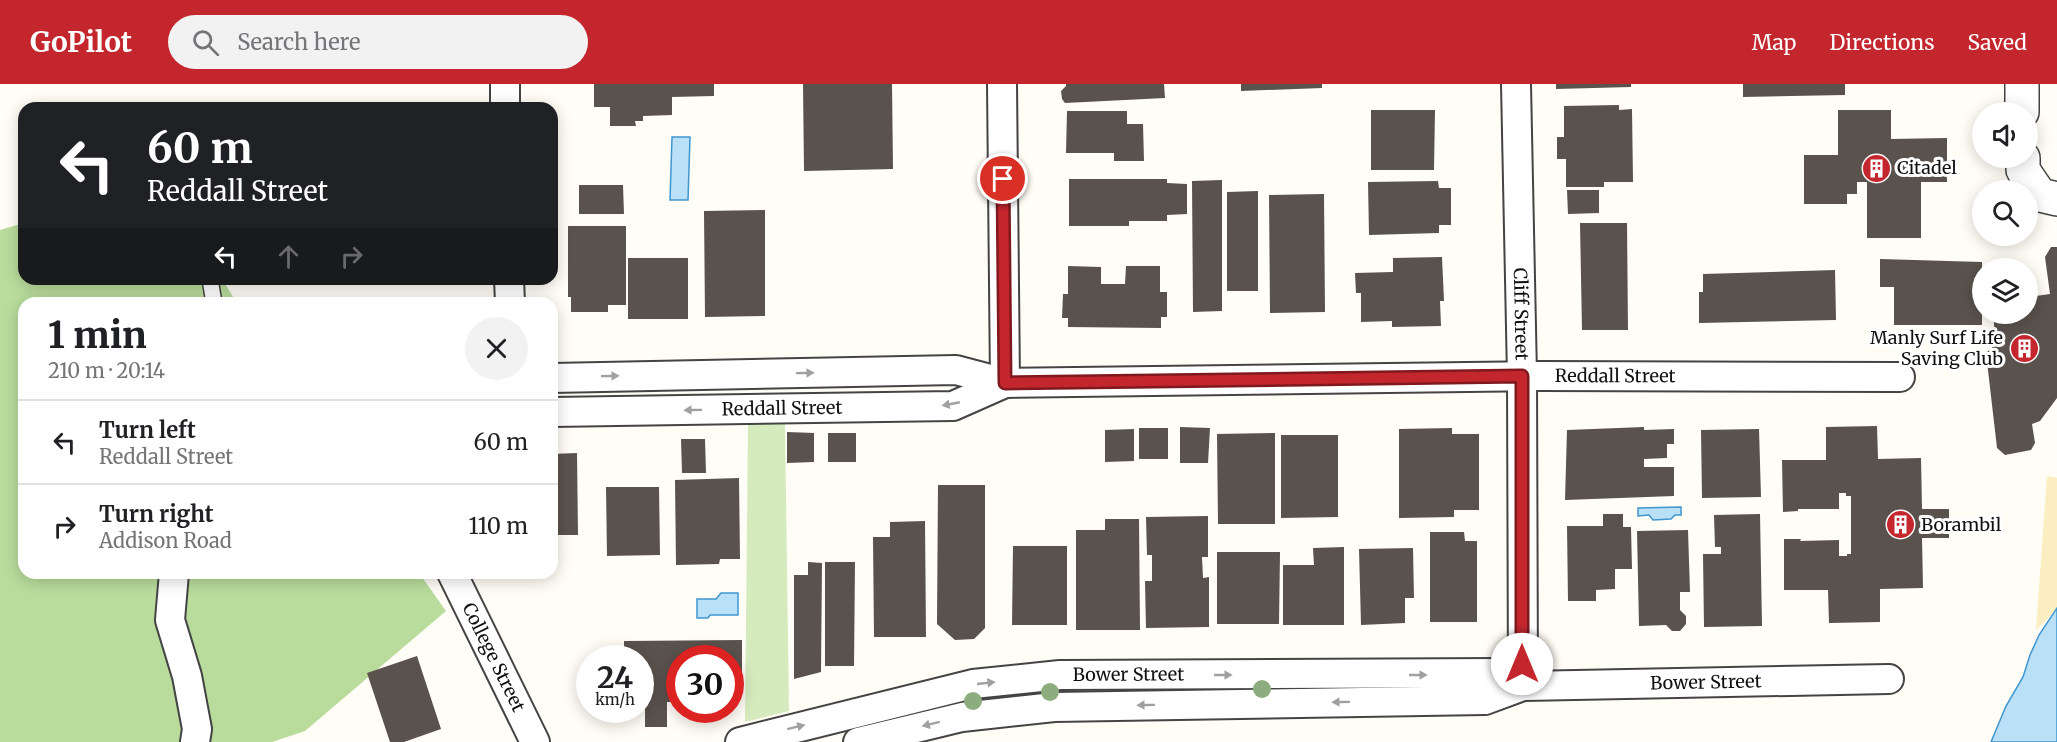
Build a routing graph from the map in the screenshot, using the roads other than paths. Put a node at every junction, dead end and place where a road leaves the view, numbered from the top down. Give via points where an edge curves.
1 (505, 84) edge
2 (1002, 84) edge
3 (1516, 84) edge
4 (2022, 84) edge
5 (506, 102) edge
6 (2022, 102) edge
7 (2025, 168) edge
8 (2057, 198) edge
9 (1522, 376) junction
10 (1900, 376) dead end
11 (558, 378) edge
12 (1005, 383) junction
13 (558, 412) edge
14 (173, 579) edge
15 (455, 579) edge
16 (1889, 679) dead end
17 (1523, 686) junction
18 (195, 742) edge
19 (535, 742) edge
20 (740, 742) edge
21 (858, 742) edge

1 - 5 street
2 - 12 street
3 - 9 street, Cliff Street
4 - 6 street
7 - 8 street via 2040,195
9 - 10 street, Reddall Street
9 - 12 street, Reddall Street
9 - 17 street, Cliff Street
11 -> 12 street, Reddall Street via 956,370
12 -> 13 street, Reddall Street via 953,406
14 - 18 street via 170,620 187,676 197,729
15 - 19 street, College Street
16 - 17 street, Bower Street
20 -> 17 street, Bower Street via 973,684 1060,675 1500,673
17 -> 21 street, Bower Street via 1485,700 1054,707 962,717

